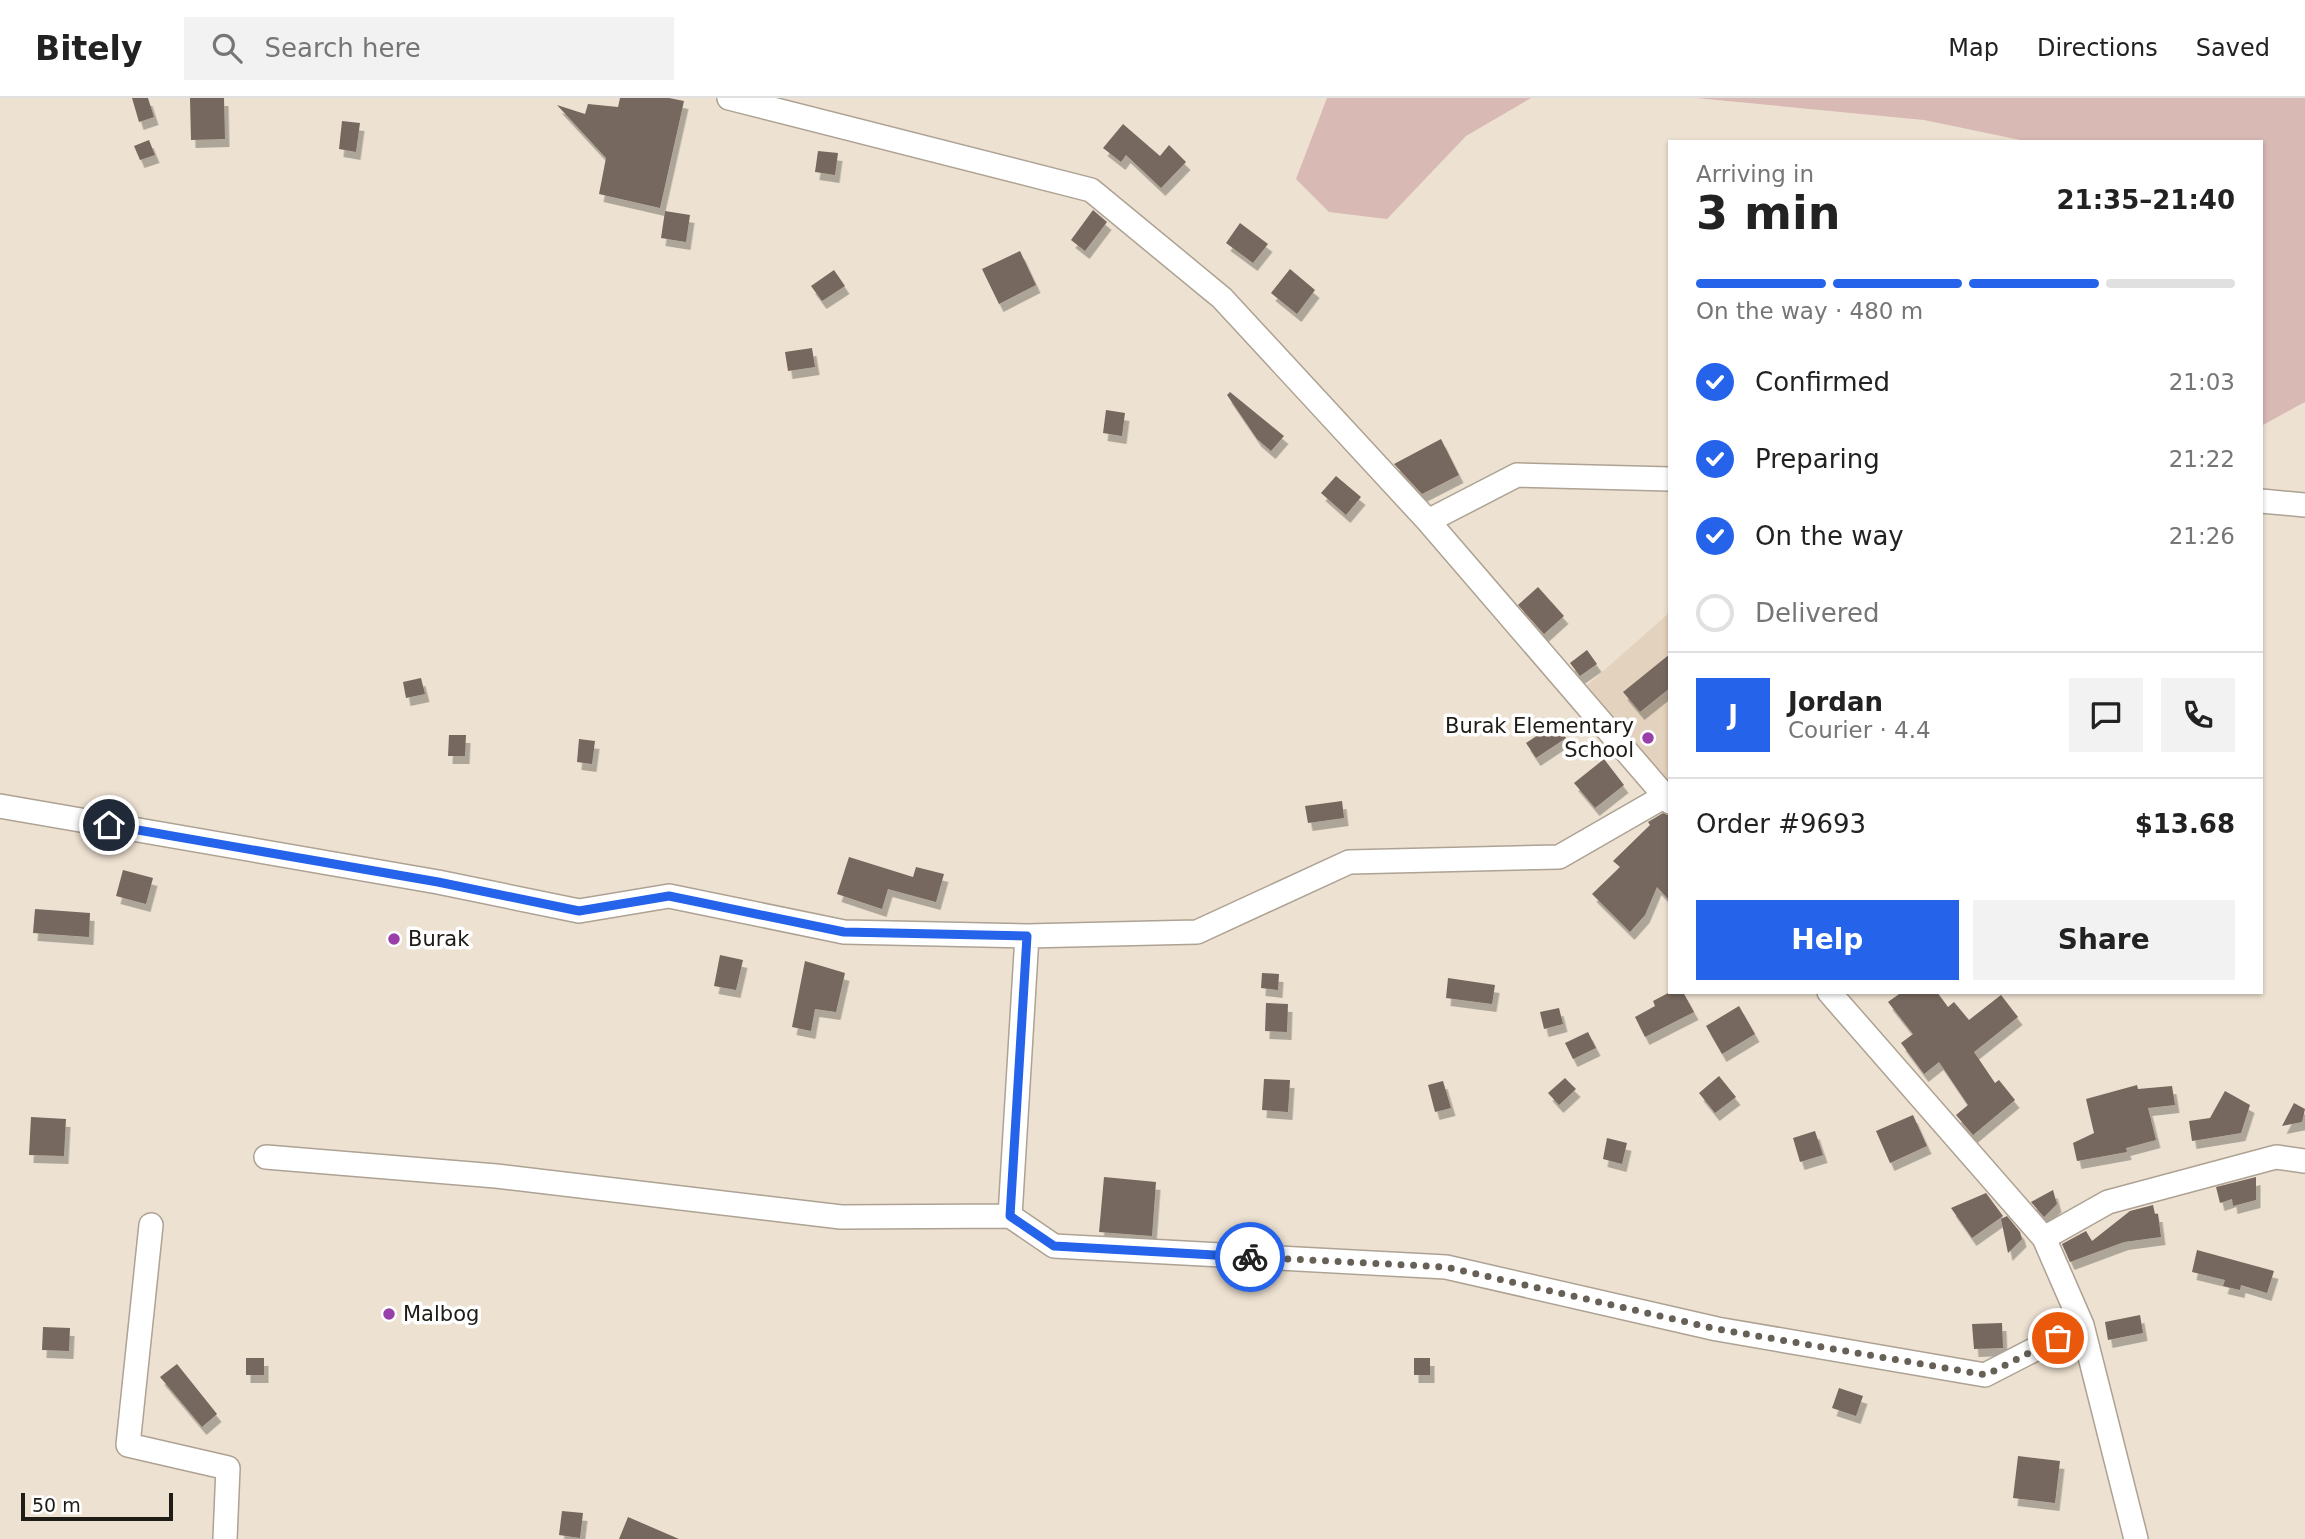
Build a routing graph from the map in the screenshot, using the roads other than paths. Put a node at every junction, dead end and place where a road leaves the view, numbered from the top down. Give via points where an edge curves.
1 (729, 98) edge
2 (1668, 479) edge
3 (2263, 501) edge
4 (2305, 505) edge
5 (1428, 521) junction
6 (1667, 799) edge
7 (0, 806) edge
8 (1027, 936) junction
9 (1831, 994) edge
10 (266, 1157) dead end
11 (2305, 1161) edge
12 (1010, 1216) junction
13 (150, 1225) dead end
14 (2043, 1238) junction
15 (2082, 1325) junction
16 (225, 1539) edge
17 (2136, 1539) edge

1 - 5 street via 1091,190 1222,298
2 - 5 street via 1517,475
3 - 4 street
5 - 6 street
6 - 8 street via 1559,857 1349,862 1197,932
7 - 8 street via 579,911 669,896 844,932
8 - 12 street
9 - 14 street
10 - 12 street via 496,1175 841,1217
11 - 14 street via 2276,1157 2108,1202
12 - 15 street via 1054,1246 1446,1267 1717,1329 1986,1375
13 - 16 street via 128,1445 228,1468
14 - 15 street
15 - 17 street

